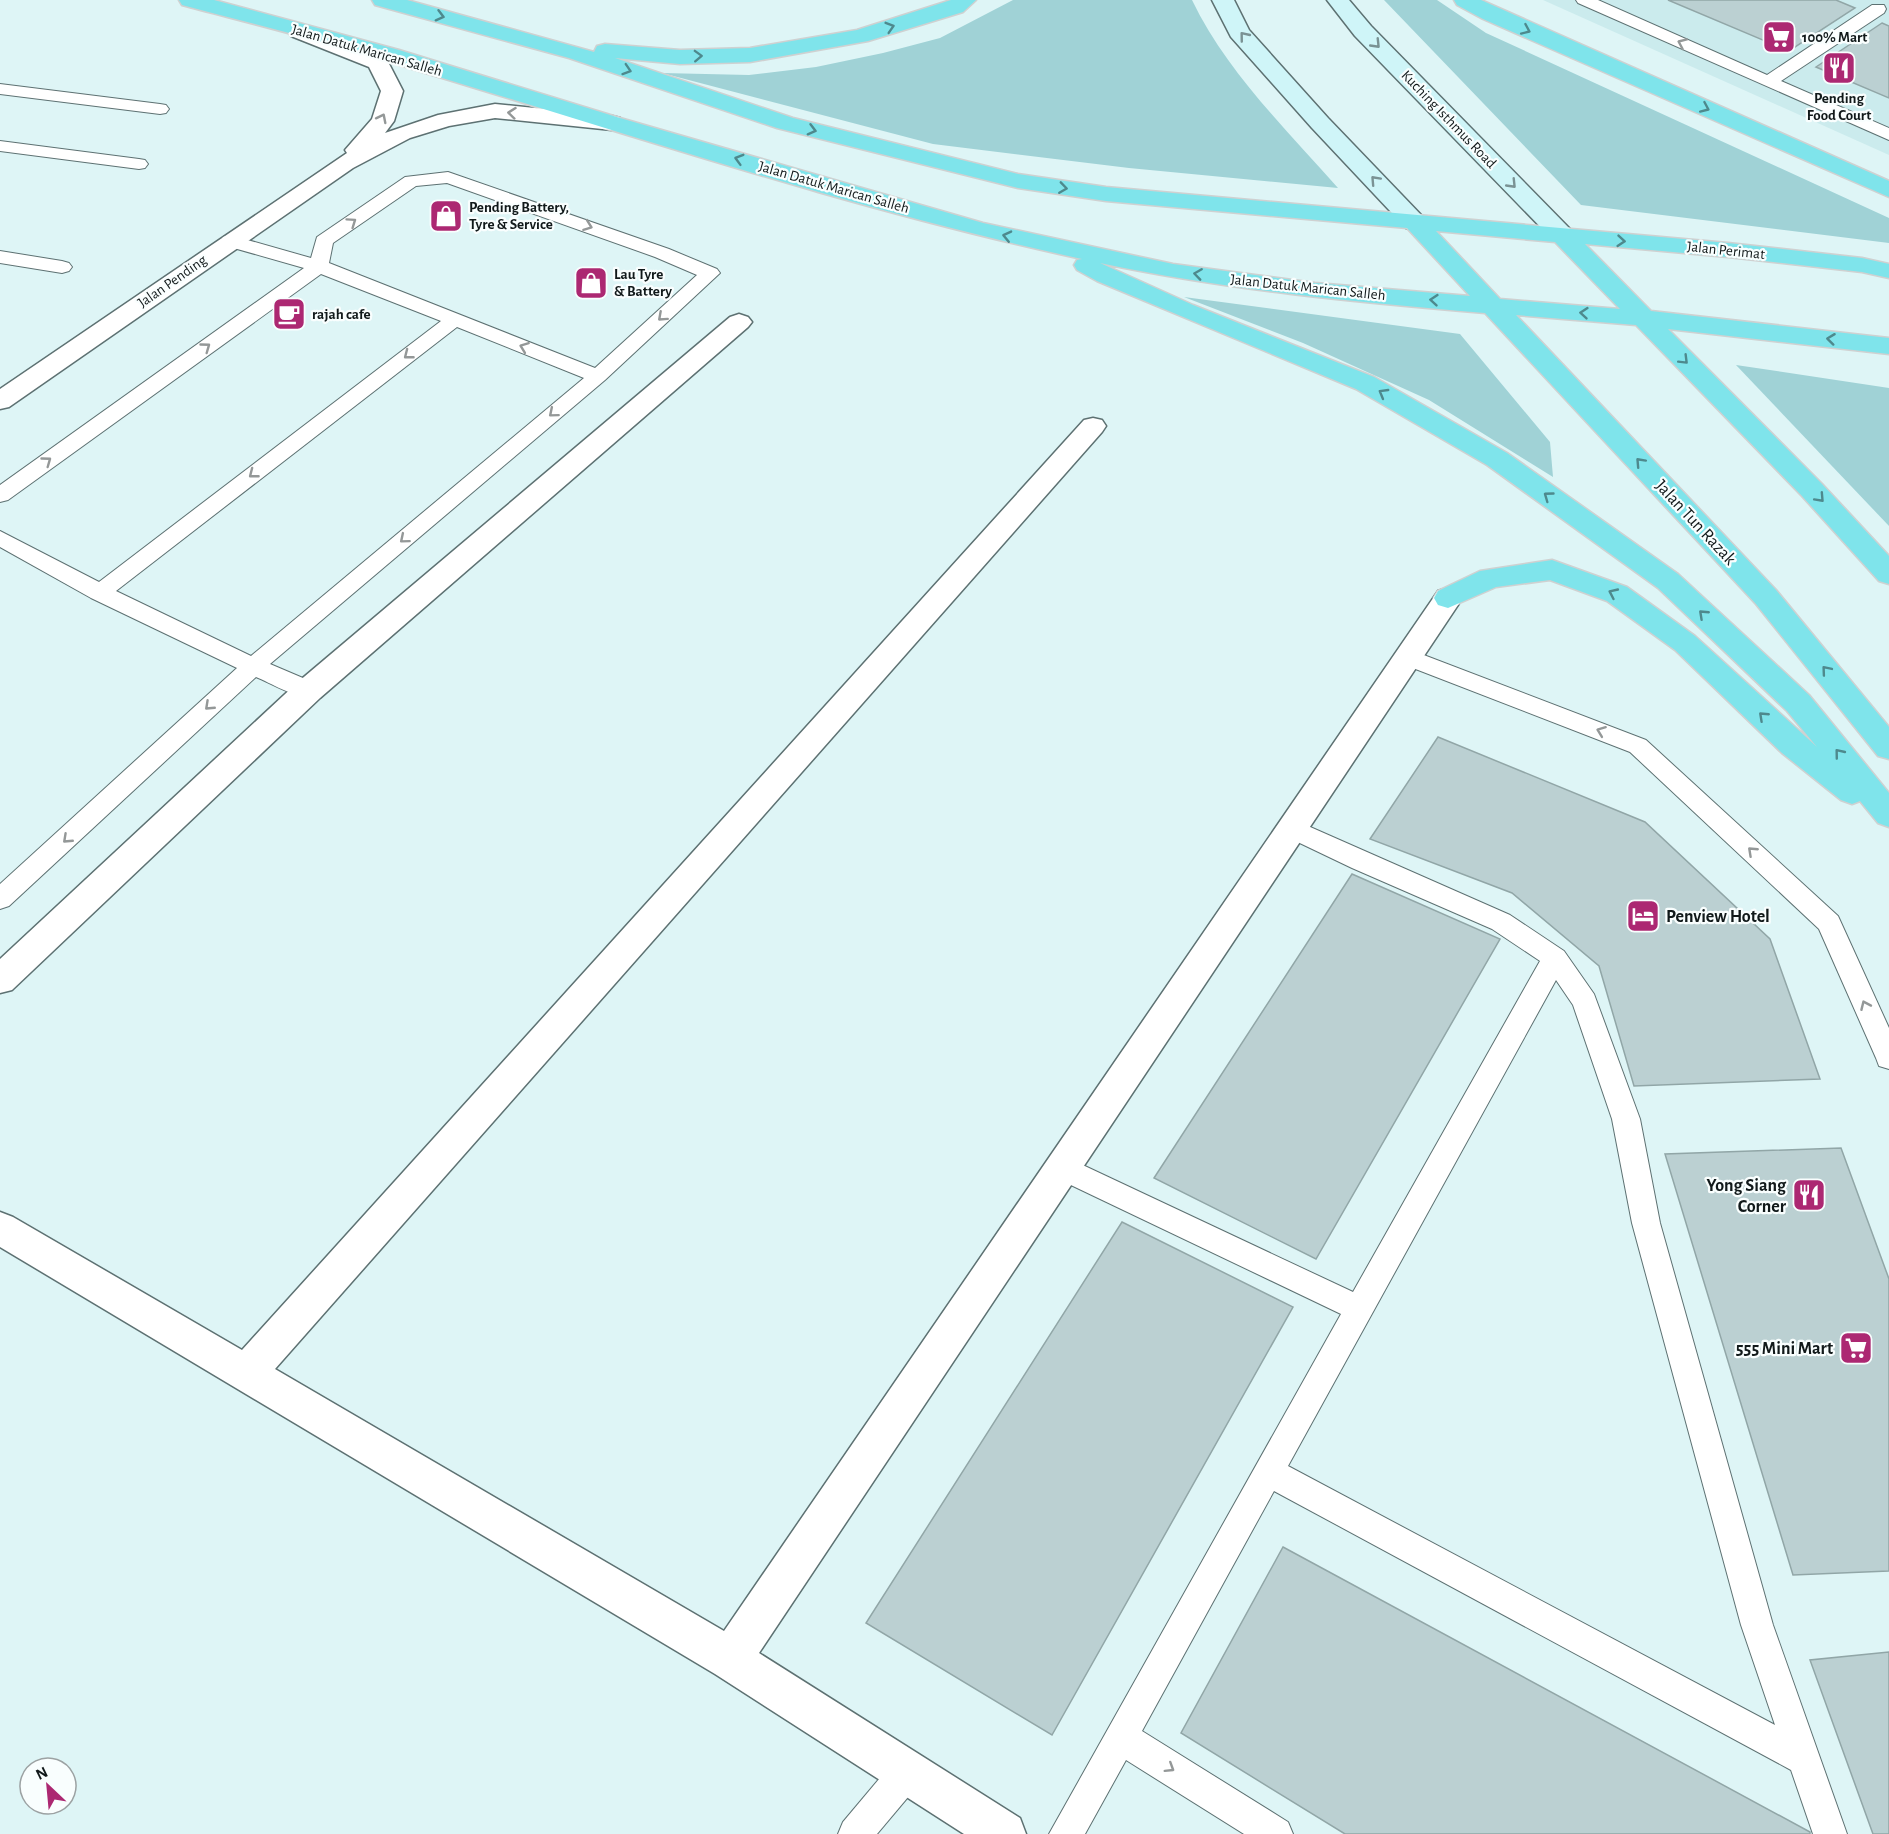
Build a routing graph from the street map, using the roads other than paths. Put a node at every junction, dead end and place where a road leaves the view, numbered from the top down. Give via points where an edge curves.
1 (190, 0) edge
2 (383, 0) edge
3 (965, 0) edge
4 (1223, 0) edge
5 (1338, 0) edge
6 (1466, 0) edge
7 (1584, 0) edge
8 (1857, 0) edge
9 (1883, 11) edge
10 (299, 32) junction
11 (577, 54) junction
12 (1768, 82) junction
13 (0, 89) edge
14 (160, 109) dead end
15 (612, 123) junction
16 (1889, 135) edge
17 (0, 146) edge
18 (345, 163) junction
19 (139, 164) dead end
20 (1889, 190) edge
21 (1415, 223) junction
22 (1563, 236) junction
23 (230, 241) junction
24 (1050, 245) junction
25 (1889, 249) edge
26 (1757, 253) junction
27 (0, 257) edge
28 (319, 266) junction
29 (62, 267) dead end
30 (1889, 271) edge
31 (1492, 305) junction
32 (1642, 318) junction
33 (454, 320) junction
34 (739, 322) dead end
35 (1889, 346) edge
36 (598, 376) junction
37 (0, 400) edge
38 (1093, 426) dead end
39 (0, 495) edge
40 (0, 538) edge
41 (1889, 574) edge
42 (99, 593) junction
43 (1448, 597) joint
44 (1408, 657) junction
45 (252, 667) junction
46 (309, 690) junction
47 (1889, 748) edge
48 (1889, 815) edge
49 (1889, 821) edge
50 (1292, 828) junction
51 (2, 893) edge
52 (1555, 958) junction
53 (0, 980) edge
54 (1889, 1058) edge
55 (1062, 1168) junction
56 (0, 1228) edge
57 (1360, 1309) junction
58 (247, 1374) junction
59 (1268, 1471) junction
60 (730, 1659) junction
61 (1120, 1737) junction
62 (1804, 1759) junction
63 (907, 1772) junction
64 (855, 1834) edge
65 (1004, 1834) edge
66 (1066, 1834) edge
67 (1276, 1834) edge
68 (1830, 1834) edge

1 - 10 highway, Jalan Datuk Marican Salleh
2 -> 11 highway
11 -> 3 highway via 616,51 680,57 750,55 860,36 955,7
21 -> 4 main road via 1239,32
5 -> 22 main road, Kuching Isthmus Road via 1363,31
6 -> 20 highway
12 -> 7 lane
8 - 9 lane
9 - 12 lane
10 - 15 highway, Jalan Datuk Marican Salleh via 390,55
18 -> 10 street via 383,121 393,91 378,63
11 -> 21 highway via 785,123 1018,181 1106,194
12 - 16 lane
13 - 14 lane
15 -> 18 street via 495,111 402,133
24 -> 15 highway, Jalan Datuk Marican Salleh via 978,229
17 - 19 lane
18 - 23 street, Jalan Pending
21 - 22 highway, Jalan Perimat
21 - 31 highway, Jalan Tun Razak
22 -> 26 highway, Jalan Perimat
22 - 32 highway
23 - 28 lane
23 - 37 street, Jalan Pending
31 -> 24 highway, Jalan Datuk Marican Salleh via 1315,291 1173,271
48 -> 24 highway via 1798,703 1668,581 1497,459 1365,383 1106,276
25 - 26 highway via 1825,247
26 - 30 highway, Jalan Perimat
27 - 29 lane
28 - 33 lane
28 -> 36 lane via 324,241 402,187 411,181 448,177 710,273
39 -> 28 lane
32 -> 31 highway, Jalan Datuk Marican Salleh
47 -> 31 highway, Jalan Tun Razak via 1766,597
35 -> 32 highway
32 -> 41 highway
36 -> 33 lane
33 -> 42 lane
34 - 46 street
36 -> 45 lane
38 - 58 street
40 - 42 lane
42 - 45 lane
43 - 44 street
49 -> 43 highway via 1794,745 1685,643 1617,594 1552,570 1490,578
44 - 50 street
54 -> 44 lane via 1829,923 1638,746
45 - 46 lane
45 -> 51 lane
46 - 53 street
50 - 52 lane via 1501,922
50 - 55 street
52 - 57 lane
52 - 62 lane via 1585,1001 1626,1119 1646,1223 1757,1625
55 - 57 lane
55 - 60 street
56 - 58 street
57 - 59 lane
58 - 60 street
59 - 61 lane
59 - 62 lane
60 - 63 street
61 - 66 lane
61 -> 67 lane
62 - 68 lane
63 - 64 lane
63 - 65 street

